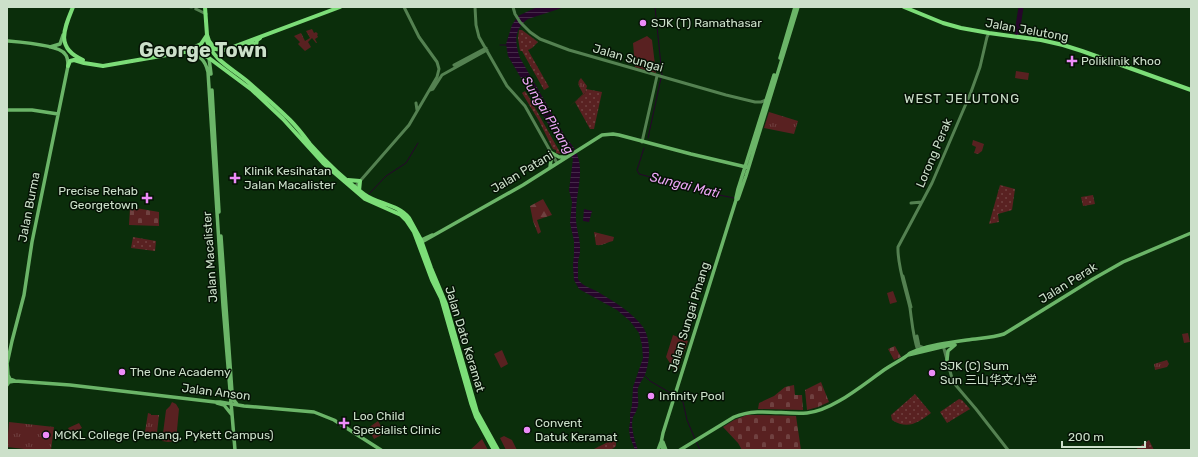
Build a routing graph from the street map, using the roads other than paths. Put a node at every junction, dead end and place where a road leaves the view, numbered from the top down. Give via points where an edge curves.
1 (73, 7) edge
2 (340, 7) edge
3 (404, 7) edge
4 (475, 7) edge
5 (513, 7) edge
6 (797, 7) edge
7 (904, 7) edge
8 (196, 9) dead end
9 (204, 9) edge
10 (64, 34) junction
11 (207, 34) junction
12 (987, 34) junction
13 (262, 36) junction
14 (482, 40) junction
15 (7, 41) edge
16 (207, 41) junction
17 (241, 45) junction
18 (49, 47) junction
19 (486, 49) junction
20 (186, 52) junction
21 (479, 53) junction
22 (491, 57) junction
23 (209, 58) junction
24 (86, 63) junction
25 (454, 65) dead end
26 (68, 66) junction
27 (658, 77) junction
28 (1191, 90) edge
29 (428, 91) junction
30 (766, 100) junction
31 (754, 102) junction
32 (416, 103) dead end
33 (7, 110) edge
34 (763, 110) junction
35 (417, 112) junction
36 (58, 114) junction
37 (642, 142) junction
38 (552, 153) junction
39 (567, 156) junction
40 (557, 163) junction
41 (550, 168) junction
42 (746, 168) junction
43 (346, 179) junction
44 (360, 181) junction
45 (354, 188) junction
46 (360, 191) junction
47 (922, 202) junction
48 (911, 203) dead end
49 (1191, 233) edge
50 (420, 242) junction
51 (902, 274) junction
52 (959, 342) junction
53 (943, 345) junction
54 (924, 348) junction
55 (918, 351) junction
56 (947, 360) junction
57 (7, 363) edge
58 (11, 380) edge
59 (7, 385) edge
60 (217, 403) junction
61 (231, 403) junction
62 (244, 406) junction
63 (232, 416) junction
64 (662, 439) junction
65 (235, 450) edge
66 (381, 450) edge
67 (494, 450) edge
68 (498, 450) edge
69 (658, 450) edge
70 (663, 450) edge
71 (666, 450) edge
72 (680, 450) edge
73 (1008, 450) edge

1 - 10 main road
2 - 13 main road
3 - 29 street via 438,66 437,77
4 - 14 street via 476,25
5 - 27 street, Jalan Sungai via 524,27 540,39
6 - 30 main road, Jalan Sungai Pinang
6 - 42 main road, Jalan Sungai Pinang
7 - 12 main road, Jalan Jelutong via 952,26
8 - 9 street
9 - 11 main road
10 - 18 main road via 61,43
10 - 24 main road via 70,53
11 - 16 main road
11 - 17 main road via 217,50 227,50
11 - 20 main road via 201,44
12 - 28 main road, Jalan Jelutong via 1063,45
12 - 47 street, Lorong Perak via 974,86
13 - 17 main road
13 - 17 main road via 256,41 256,45 251,42
14 - 19 street
14 - 21 street
15 - 18 main road
16 - 23 main road
16 - 43 main road, Jalan Dato Keramat via 215,56 281,111
18 - 26 main road, Jalan Burma via 66,54
19 - 21 street
19 - 22 street
20 - 23 main road, Jalan Dato Keramat via 197,52
20 - 24 main road via 103,66
20 - 61 main road, Jalan Macalister via 198,56 205,62 208,72
21 - 22 street
21 - 25 street
21 - 29 street via 442,75 433,89
22 - 38 street via 507,86 525,106
23 - 45 main road, Jalan Dato Keramat via 264,100 309,149
23 - 62 main road, Jalan Macalister via 232,392 234,401
24 - 26 main road via 74,60 70,61
26 - 36 main road, Jalan Burma
27 - 31 street, Jalan Sungai
27 - 37 street
29 - 35 street
30 - 31 street, Jalan Sungai
30 - 34 main road, Jalan Sungai Pinang
31 - 34 street, Jalan Sungai via 762,105
32 - 35 street
33 - 36 main road
34 - 42 main road, Jalan Sungai Pinang
35 - 44 street via 409,125
36 - 57 main road, Jalan Burma via 24,295
37 - 39 main road, Jalan Patani via 619,135 606,135 598,137
37 - 42 main road, Jalan Patani
38 - 39 main road via 559,157
38 - 40 street
38 - 41 main road
39 - 40 main road, Jalan Patani
40 - 41 main road, Jalan Patani
41 - 50 main road, Jalan Patani
42 - 64 main road, Jalan Sungai Pinang
43 - 44 main road
43 - 45 main road, Jalan Dato Keramat
44 - 45 street
44 - 46 main road
45 - 46 main road, Jalan Dato Keramat
45 - 50 main road, Jalan Dato Keramat via 369,202 402,215
46 - 50 main road, Jalan Dato Keramat via 371,199 407,214
47 - 48 street
47 - 51 street, Lorong Perak via 898,247
49 - 52 main road, Jalan Perak via 1123,262 1004,334
50 - 67 main road, Jalan Dato Keramat via 432,280 441,298 471,403
50 - 68 main road, Jalan Dato Keramat via 446,304 477,412
51 - 54 street, Lorong Perak via 910,300 918,344
51 - 55 street, Lorong Perak
52 - 53 main road, Jalan Perak
52 - 56 main road via 949,349
53 - 54 main road, Jalan Perak
53 - 55 main road, Jalan Perak
53 - 56 street
54 - 55 main road, Jalan Perak
55 - 72 main road, Jalan Perak via 824,409 806,413 747,412 734,417
56 - 73 street via 953,382
57 - 58 main road
58 - 59 main road
58 - 60 main road, Jalan Anson
60 - 61 main road, Jalan Anson
60 - 63 main road via 227,407
61 - 62 main road, Jalan Anson
61 - 63 main road, Jalan Macalister
62 - 63 main road via 235,408
62 - 66 main road, Jalan Anson via 314,412 334,420
63 - 65 main road, Jalan Macalister
64 - 69 main road
64 - 70 main road, Jalan Sungai Pinang
64 - 71 main road

